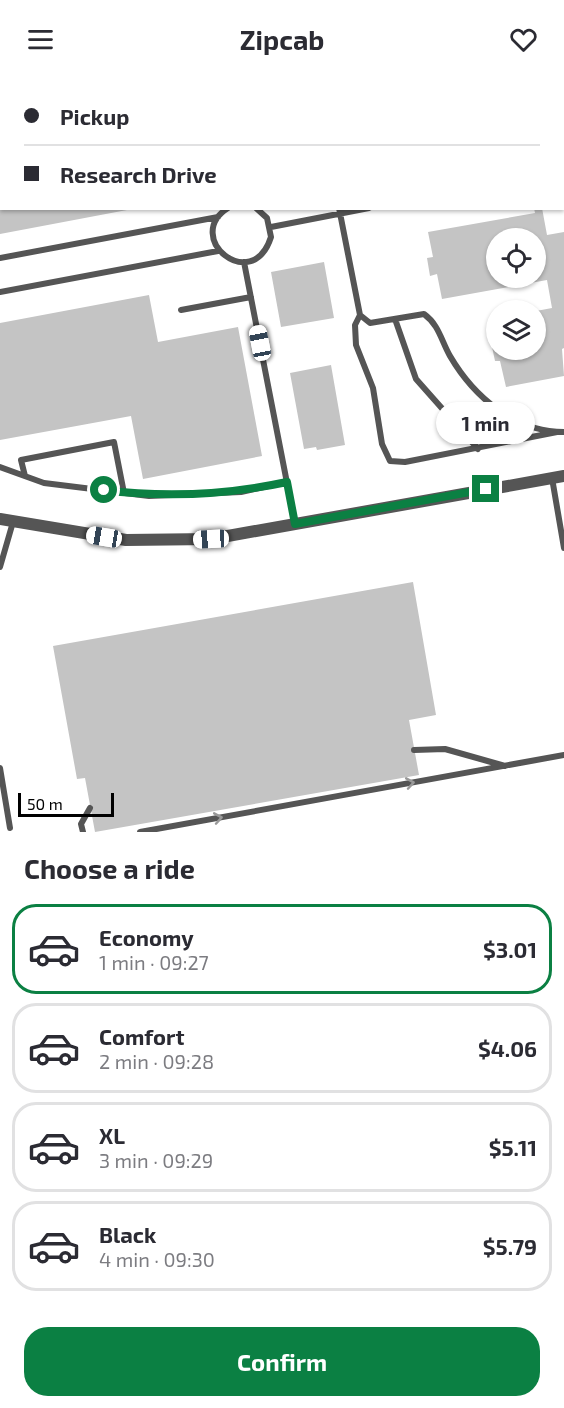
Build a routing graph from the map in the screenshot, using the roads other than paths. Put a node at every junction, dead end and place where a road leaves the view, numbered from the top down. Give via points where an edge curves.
1 (226, 210) edge
2 (258, 210) edge
3 (340, 211) edge
4 (218, 217) junction
5 (271, 227) junction
6 (218, 251) junction
7 (0, 258) edge
8 (244, 262) junction
9 (0, 292) edge
10 (250, 297) junction
11 (181, 310) dead end
12 (360, 315) junction
13 (395, 319) junction
14 (562, 432) edge
15 (478, 449) junction
16 (0, 467) edge
17 (25, 476) junction
18 (558, 477) edge
19 (287, 482) junction
20 (124, 493) junction
21 (0, 519) edge
22 (13, 522) junction
23 (295, 524) junction
24 (564, 548) edge
25 (0, 567) edge
26 (414, 750) dead end
27 (564, 755) edge
28 (505, 766) junction
29 (0, 768) edge
30 (90, 808) dead end
31 (10, 828) dead end
32 (83, 832) edge
33 (140, 832) edge

1 - 4 lane
2 - 5 lane
3 - 5 lane
3 - 12 lane
4 - 6 lane via 213,234
4 - 7 lane
5 - 8 lane via 271,237 262,255
6 - 8 lane
6 - 9 lane
8 - 10 lane
10 - 11 lane
10 - 19 lane
12 - 13 lane via 370,323
12 - 15 lane via 355,325 356,345 373,388 382,444 390,461 405,462
13 - 14 lane via 423,314 434,322 456,365 487,403 515,422
13 - 15 lane via 416,379
14 - 15 lane
16 - 17 lane
17 - 20 lane via 44,483
17 - 20 lane via 21,460 114,442
18 - 23 street
18 - 24 lane
19 - 20 lane via 241,492
19 - 23 lane
21 - 22 street
22 - 23 street via 126,540 211,539
22 - 25 lane
26 - 28 lane via 446,750
27 - 28 lane
33 -> 28 lane
29 - 31 lane
30 - 32 lane via 81,824

